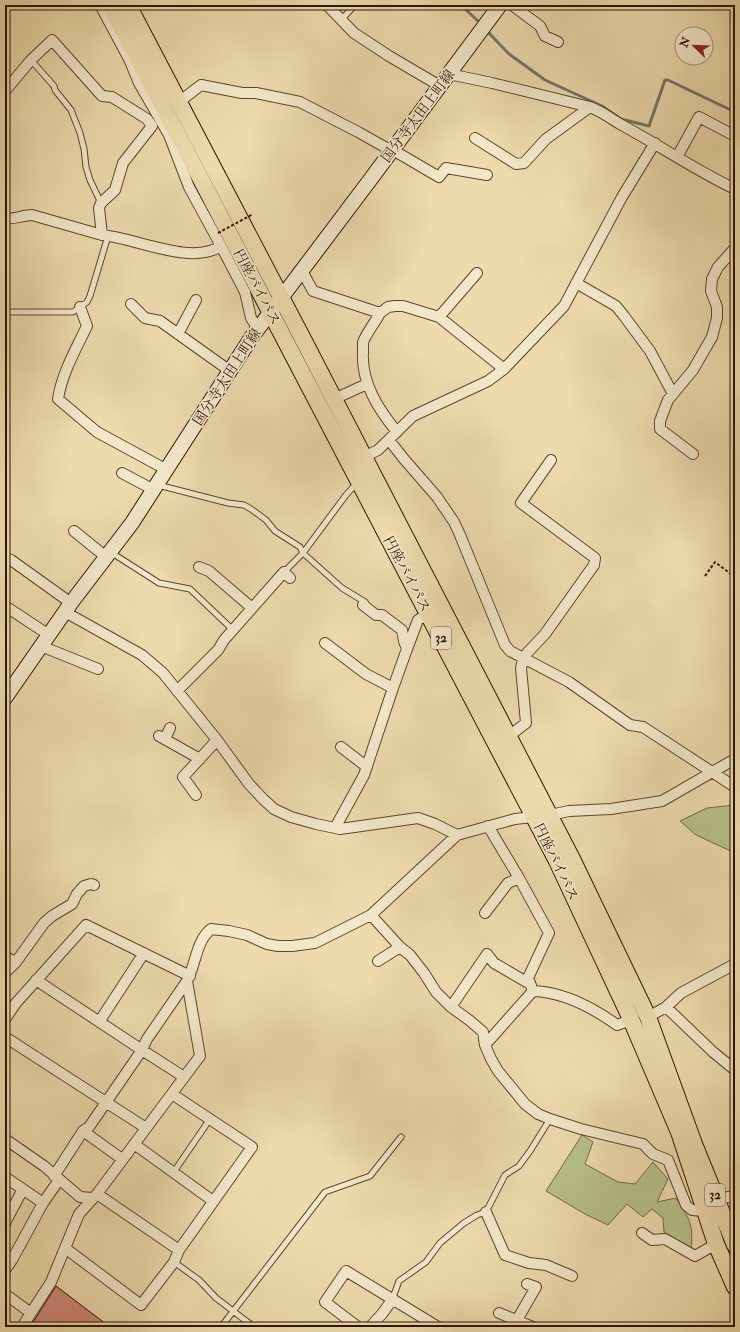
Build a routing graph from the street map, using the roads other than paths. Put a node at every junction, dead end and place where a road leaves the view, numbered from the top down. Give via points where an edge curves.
1 (100, 5) edge
2 (110, 5) edge
3 (128, 5) edge
4 (327, 5) edge
5 (355, 5) edge
6 (500, 5) edge
7 (512, 5) edge
8 (341, 20) junction
9 (558, 42) dead end
10 (31, 60) junction
11 (449, 74) junction
12 (440, 86) junction
13 (5, 91) edge
14 (179, 102) junction
15 (590, 107) junction
16 (735, 136) edge
17 (475, 138) dead end
18 (655, 143) junction
19 (392, 151) junction
20 (678, 157) junction
21 (487, 175) dead end
22 (735, 190) edge
23 (101, 203) junction
24 (5, 218) edge
25 (105, 235) junction
26 (220, 246) junction
27 (735, 248) edge
28 (302, 271) junction
29 (477, 273) dead end
30 (576, 283) junction
31 (282, 298) junction
32 (196, 300) dead end
33 (131, 304) dead end
34 (80, 307) junction
35 (5, 312) edge
36 (270, 312) junction
37 (380, 313) junction
38 (439, 317) junction
39 (258, 329) junction
40 (178, 334) junction
41 (504, 369) junction
42 (230, 371) junction
43 (367, 384) junction
44 (673, 394) junction
45 (334, 399) junction
46 (393, 436) junction
47 (693, 454) dead end
48 (364, 457) junction
49 (551, 460) dead end
50 (167, 470) junction
51 (122, 473) dead end
52 (359, 481) junction
53 (156, 487) junction
54 (74, 531) dead end
55 (303, 553) junction
56 (108, 554) junction
57 (5, 557) edge
58 (199, 567) dead end
59 (287, 575) joint
60 (5, 606) edge
61 (68, 608) junction
62 (252, 608) junction
63 (366, 608) joint
64 (428, 614) junction
65 (233, 630) junction
66 (45, 641) junction
67 (325, 642) dead end
68 (407, 649) junction
69 (523, 659) junction
70 (98, 669) dead end
71 (393, 688) junction
72 (177, 691) junction
73 (5, 698) edge
74 (170, 728) dead end
75 (509, 736) junction
76 (217, 740) junction
77 (341, 747) dead end
78 (200, 759) junction
79 (735, 759) edge
80 (367, 767) junction
81 (712, 772) junction
82 (735, 787) edge
83 (196, 795) dead end
84 (542, 816) junction
85 (488, 826) junction
86 (335, 828) junction
87 (457, 834) junction
88 (519, 878) junction
89 (94, 885) dead end
90 (485, 913) dead end
91 (371, 915) junction
92 (400, 948) junction
93 (144, 953) junction
94 (5, 957) edge
95 (378, 961) dead end
96 (16, 962) junction
97 (735, 964) edge
98 (5, 973) edge
99 (189, 978) junction
100 (36, 980) junction
101 (532, 988) junction
102 (451, 1007) junction
103 (666, 1007) junction
104 (648, 1017) junction
105 (5, 1019) edge
106 (631, 1020) junction
107 (99, 1022) junction
108 (5, 1037) edge
109 (486, 1045) junction
110 (142, 1050) junction
111 (735, 1070) edge
112 (184, 1077) junction
113 (172, 1094) junction
114 (106, 1102) junction
115 (210, 1119) junction
116 (550, 1119) junction
117 (146, 1128) junction
118 (83, 1131) junction
119 (401, 1138) dead end
120 (5, 1139) edge
121 (134, 1144) junction
122 (122, 1159) junction
123 (173, 1173) junction
124 (5, 1177) edge
125 (57, 1178) junction
126 (23, 1189) junction
127 (94, 1196) junction
128 (735, 1196) edge
129 (716, 1199) junction
130 (213, 1202) junction
131 (43, 1203) junction
132 (705, 1211) junction
133 (486, 1212) junction
134 (5, 1223) edge
135 (642, 1232) dead end
136 (716, 1244) junction
137 (735, 1245) edge
138 (65, 1248) junction
139 (179, 1250) junction
140 (174, 1262) junction
141 (5, 1270) edge
142 (572, 1276) dead end
143 (527, 1284) dead end
144 (735, 1287) edge
145 (5, 1294) edge
146 (392, 1300) junction
147 (233, 1311) junction
148 (31, 1313) junction
149 (499, 1313) dead end
150 (517, 1320) junction
151 (22, 1327) edge
152 (221, 1327) edge
153 (254, 1327) edge
154 (358, 1327) edge
155 (370, 1327) edge
156 (438, 1327) edge
157 (533, 1327) edge

1 - 26 street via 169,135 189,187
2 - 36 highway, 円座バイパス / 32
3 - 14 highway, 円座バイパス / 32
4 - 8 street
5 - 8 lane
6 - 11 main road, 国分寺太田上町線
7 - 9 street via 540,26 544,36
8 - 12 street via 354,33
10 - 13 street
10 - 23 lane via 71,110 80,133 90,180
10 - 23 street via 52,40 102,96 112,97 147,119 152,126 123,163 115,190
11 - 12 main road, 国分寺太田上町線
11 - 15 street
12 - 19 main road, 国分寺太田上町線
14 - 19 street via 201,85 300,102
14 - 31 highway, 円座バイパス / 32
15 - 17 street via 546,139 524,163 516,164
15 - 18 street
16 - 20 street via 699,117
18 - 20 street
18 - 30 street via 622,197
19 - 21 street via 439,177 446,168
19 - 28 main road, 国分寺太田上町線
20 - 22 street
23 - 25 street via 99,208
24 - 25 street via 32,215
25 - 26 street via 195,254
25 - 34 lane via 90,296
26 - 39 street via 245,292 251,318
27 - 44 street via 718,267 712,279 711,291 717,307 712,337 693,370
28 - 31 main road, 国分寺太田上町線
28 - 37 street via 312,291
29 - 38 street
30 - 41 street via 564,306
30 - 44 street via 616,306 641,336
31 - 36 main road, 国分寺太田上町線
31 - 45 highway, 円座バイパス / 32
32 - 40 street
33 - 40 street via 144,318 160,321
34 - 35 lane via 73,312
34 - 50 street via 87,326 59,390 58,399 97,432
36 - 39 main road, 国分寺太田上町線
36 - 52 highway, 円座バイパス / 32
37 - 38 street via 388,308 403,306
37 - 43 street via 363,342 362,358
38 - 41 street
39 - 42 main road, 国分寺太田上町線
40 - 42 street
41 - 46 street via 488,381 413,416
42 - 50 main road, 国分寺太田上町線
43 - 45 street
43 - 46 street
44 - 47 street via 660,421 660,429
45 - 48 highway, 円座バイパス / 32
46 - 48 street via 378,450
46 - 69 street via 404,459 437,497 454,522 505,645
48 - 75 highway, 円座バイパス / 32
49 - 69 street via 521,503 595,558 594,565 545,634
50 - 53 main road, 国分寺太田上町線
51 - 53 street
52 - 55 lane
52 - 64 highway, 円座バイパス / 32
53 - 55 lane via 244,505 266,520 275,531 300,547
53 - 56 main road, 国分寺太田上町線
54 - 56 street
55 - 59 lane
55 - 63 lane via 342,588 365,602
56 - 61 main road, 国分寺太田上町線
56 - 65 lane via 159,584 190,589
57 - 61 street
58 - 62 street via 209,571
59 - 62 street
60 - 66 street
61 - 66 main road, 国分寺太田上町線
61 - 72 street via 142,655 163,673
62 - 65 street
63 - 68 street via 382,615 402,630
64 - 68 street via 418,620
64 - 84 highway, 円座バイパス / 32
65 - 72 street via 218,650
66 - 70 street
66 - 73 main road, 国分寺太田上町線
67 - 71 street via 366,674
68 - 71 street
69 - 75 street via 521,668 526,723
69 - 81 street via 569,682 630,725 643,727
71 - 80 street
72 - 76 street
74 - 78 street via 162,737
75 - 84 highway, 円座バイパス / 32
76 - 78 street
76 - 86 street via 249,784 274,809 291,817
77 - 80 street
78 - 83 street via 183,777
79 - 81 street
80 - 86 street
81 - 82 street
81 - 84 street via 662,801
84 - 85 street
84 - 104 highway, 円座バイパス / 32 via 572,859
84 - 106 highway, 円座バイパス / 32 via 557,861
85 - 87 street
85 - 88 street
86 - 87 street via 418,818
87 - 91 street
88 - 90 street via 508,883
88 - 101 street via 549,933 528,978
89 - 96 street via 84,886 72,904 52,916
91 - 92 street
91 - 99 street via 315,943 292,946 267,944 247,935 211,929 205,934
92 - 95 street
92 - 102 street via 410,955 436,992
93 - 99 street
93 - 100 street via 86,925
93 - 107 street
94 - 96 street
96 - 98 street
97 - 103 street via 681,993
99 - 110 street
99 - 112 street via 200,1056
100 - 105 street
100 - 107 street
101 - 102 street via 494,963 487,954
101 - 106 street via 579,1001 617,1025
101 - 109 street
102 - 109 street via 483,1032
103 - 104 street
103 - 111 street
104 - 129 highway, 円座バイパス / 32
106 - 132 highway, 円座バイパス / 32 via 679,1132
107 - 110 street
108 - 114 street
109 - 116 street via 498,1071 525,1104
110 - 112 street
110 - 114 street
112 - 113 street
113 - 115 street
113 - 117 street
114 - 117 street
114 - 118 street via 89,1127
115 - 123 lane
115 - 130 street via 252,1147
116 - 132 street via 643,1144 653,1154 668,1160 686,1205 692,1210
116 - 133 lane via 518,1166 505,1175
117 - 121 street
118 - 122 street
118 - 125 street
119 - 147 lane via 370,1176 325,1192
120 - 125 street
121 - 122 street
121 - 123 street
122 - 127 street
123 - 130 street
124 - 126 street
125 - 127 street via 80,1197
125 - 131 street
126 - 131 street
126 - 134 street
127 - 138 street via 79,1214
127 - 139 street
128 - 129 street
129 - 137 highway, 円座バイパス / 32
130 - 139 street
131 - 141 street
132 - 136 highway, 円座バイパス / 32
133 - 142 street via 505,1255 529,1263 546,1265
133 - 146 lane via 464,1223 440,1243 426,1262 399,1281
135 - 136 street via 652,1240 665,1239 695,1256
136 - 144 highway, 円座バイパス / 32
138 - 140 street via 141,1305
138 - 148 street via 51,1282
139 - 140 street
140 - 147 lane via 199,1280
143 - 150 street via 536,1287
145 - 148 street
146 - 154 street via 346,1271 325,1302
146 - 155 street
146 - 156 street
147 - 152 lane
147 - 153 lane
148 - 151 street
149 - 150 street
150 - 157 street

